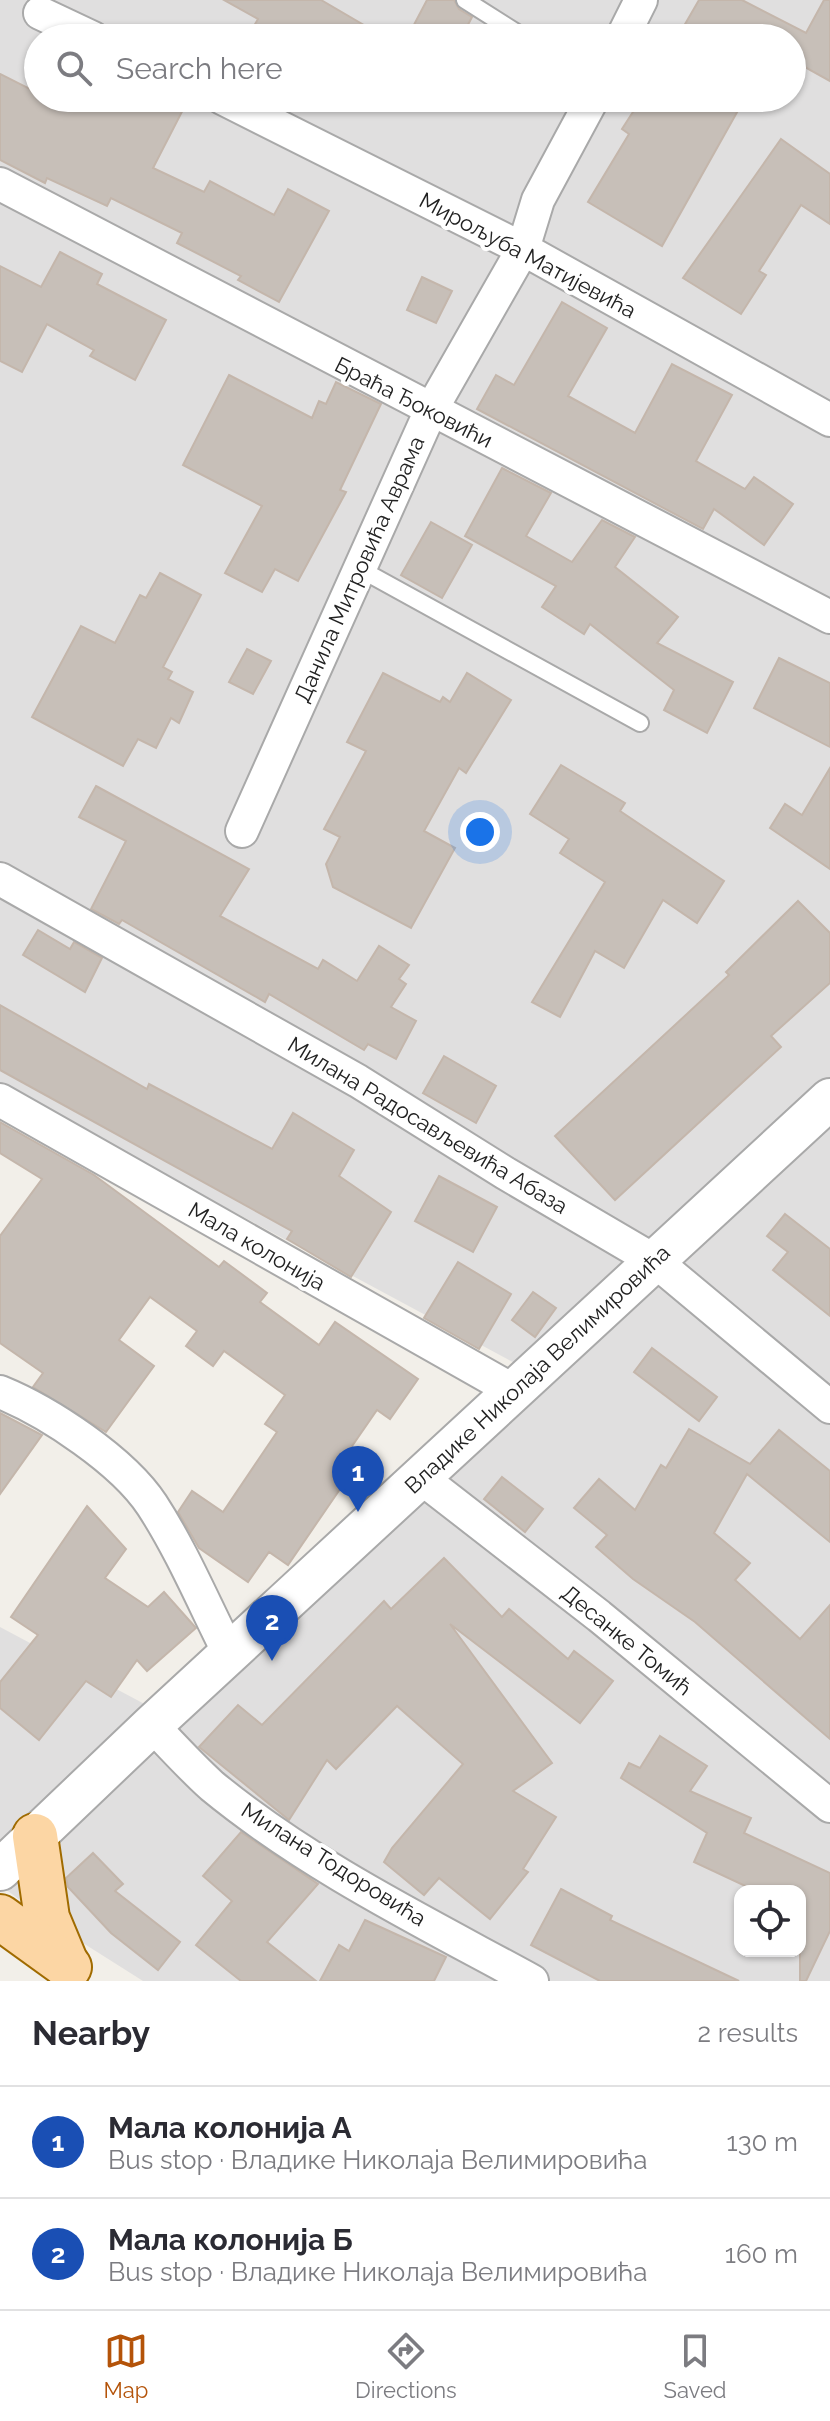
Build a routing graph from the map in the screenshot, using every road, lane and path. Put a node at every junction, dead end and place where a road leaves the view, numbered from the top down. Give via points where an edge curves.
1 (465, 0) edge
2 (641, 0) edge
3 (40, 13) dead end
4 (63, 24) edge
5 (503, 24) edge
6 (629, 24) edge
7 (250, 112) edge
8 (585, 112) edge
9 (0, 184) edge
10 (523, 249) junction
11 (431, 410) junction
12 (830, 420) edge
13 (360, 569) junction
14 (830, 617) edge
15 (640, 723) dead end
16 (242, 831) dead end
17 (0, 879) edge
18 (830, 1099) edge
19 (0, 1100) edge
20 (655, 1261) junction
21 (514, 1391) junction
22 (0, 1392) edge
23 (830, 1407) edge
24 (420, 1477) junction
25 (229, 1653) junction
26 (152, 1725) junction
27 (830, 1806) edge
28 (29, 1829) edge
29 (0, 1870) edge
30 (0, 1917) edge
31 (76, 1974) edge
32 (532, 1981) edge

1 - 5 lane
2 - 6 street
3 - 4 street
7 - 10 street, Мирољуба Матијевића
8 - 10 street, Данила Митровића Аврама via 538,200
9 - 11 street, Браћа Ђоковићи
10 - 11 street, Данила Митровића Аврама
10 - 12 street, Мирољуба Матијевића
11 - 13 street, Данила Митровића Аврама
11 - 14 street, Браћа Ђоковићи
13 - 15 lane
13 - 16 street, Данила Митровића Аврама
17 - 20 street, Милана Радосављевића Абаза via 319,1058
18 - 20 street, Владике Николаја Велимировића
19 - 21 street, Мала колонија
20 - 21 street, Владике Николаја Велимировића
20 - 23 street, Милана Радосављевића Абаза
21 - 24 street, Владике Николаја Велимировића
22 - 25 street via 50,1418 132,1481 152,1505
24 - 25 street, Владике Николаја Велимировића
24 - 27 street, Десанке Томић
25 - 26 street, Владике Николаја Велимировића
26 - 28 street, Владике Николаја Велимировића
26 - 32 street, Милана Тодоровића via 238,1805 339,1871
28 - 29 street, Владике Николаја Велимировића
28 - 31 main road via 47,1918
30 - 31 main road

